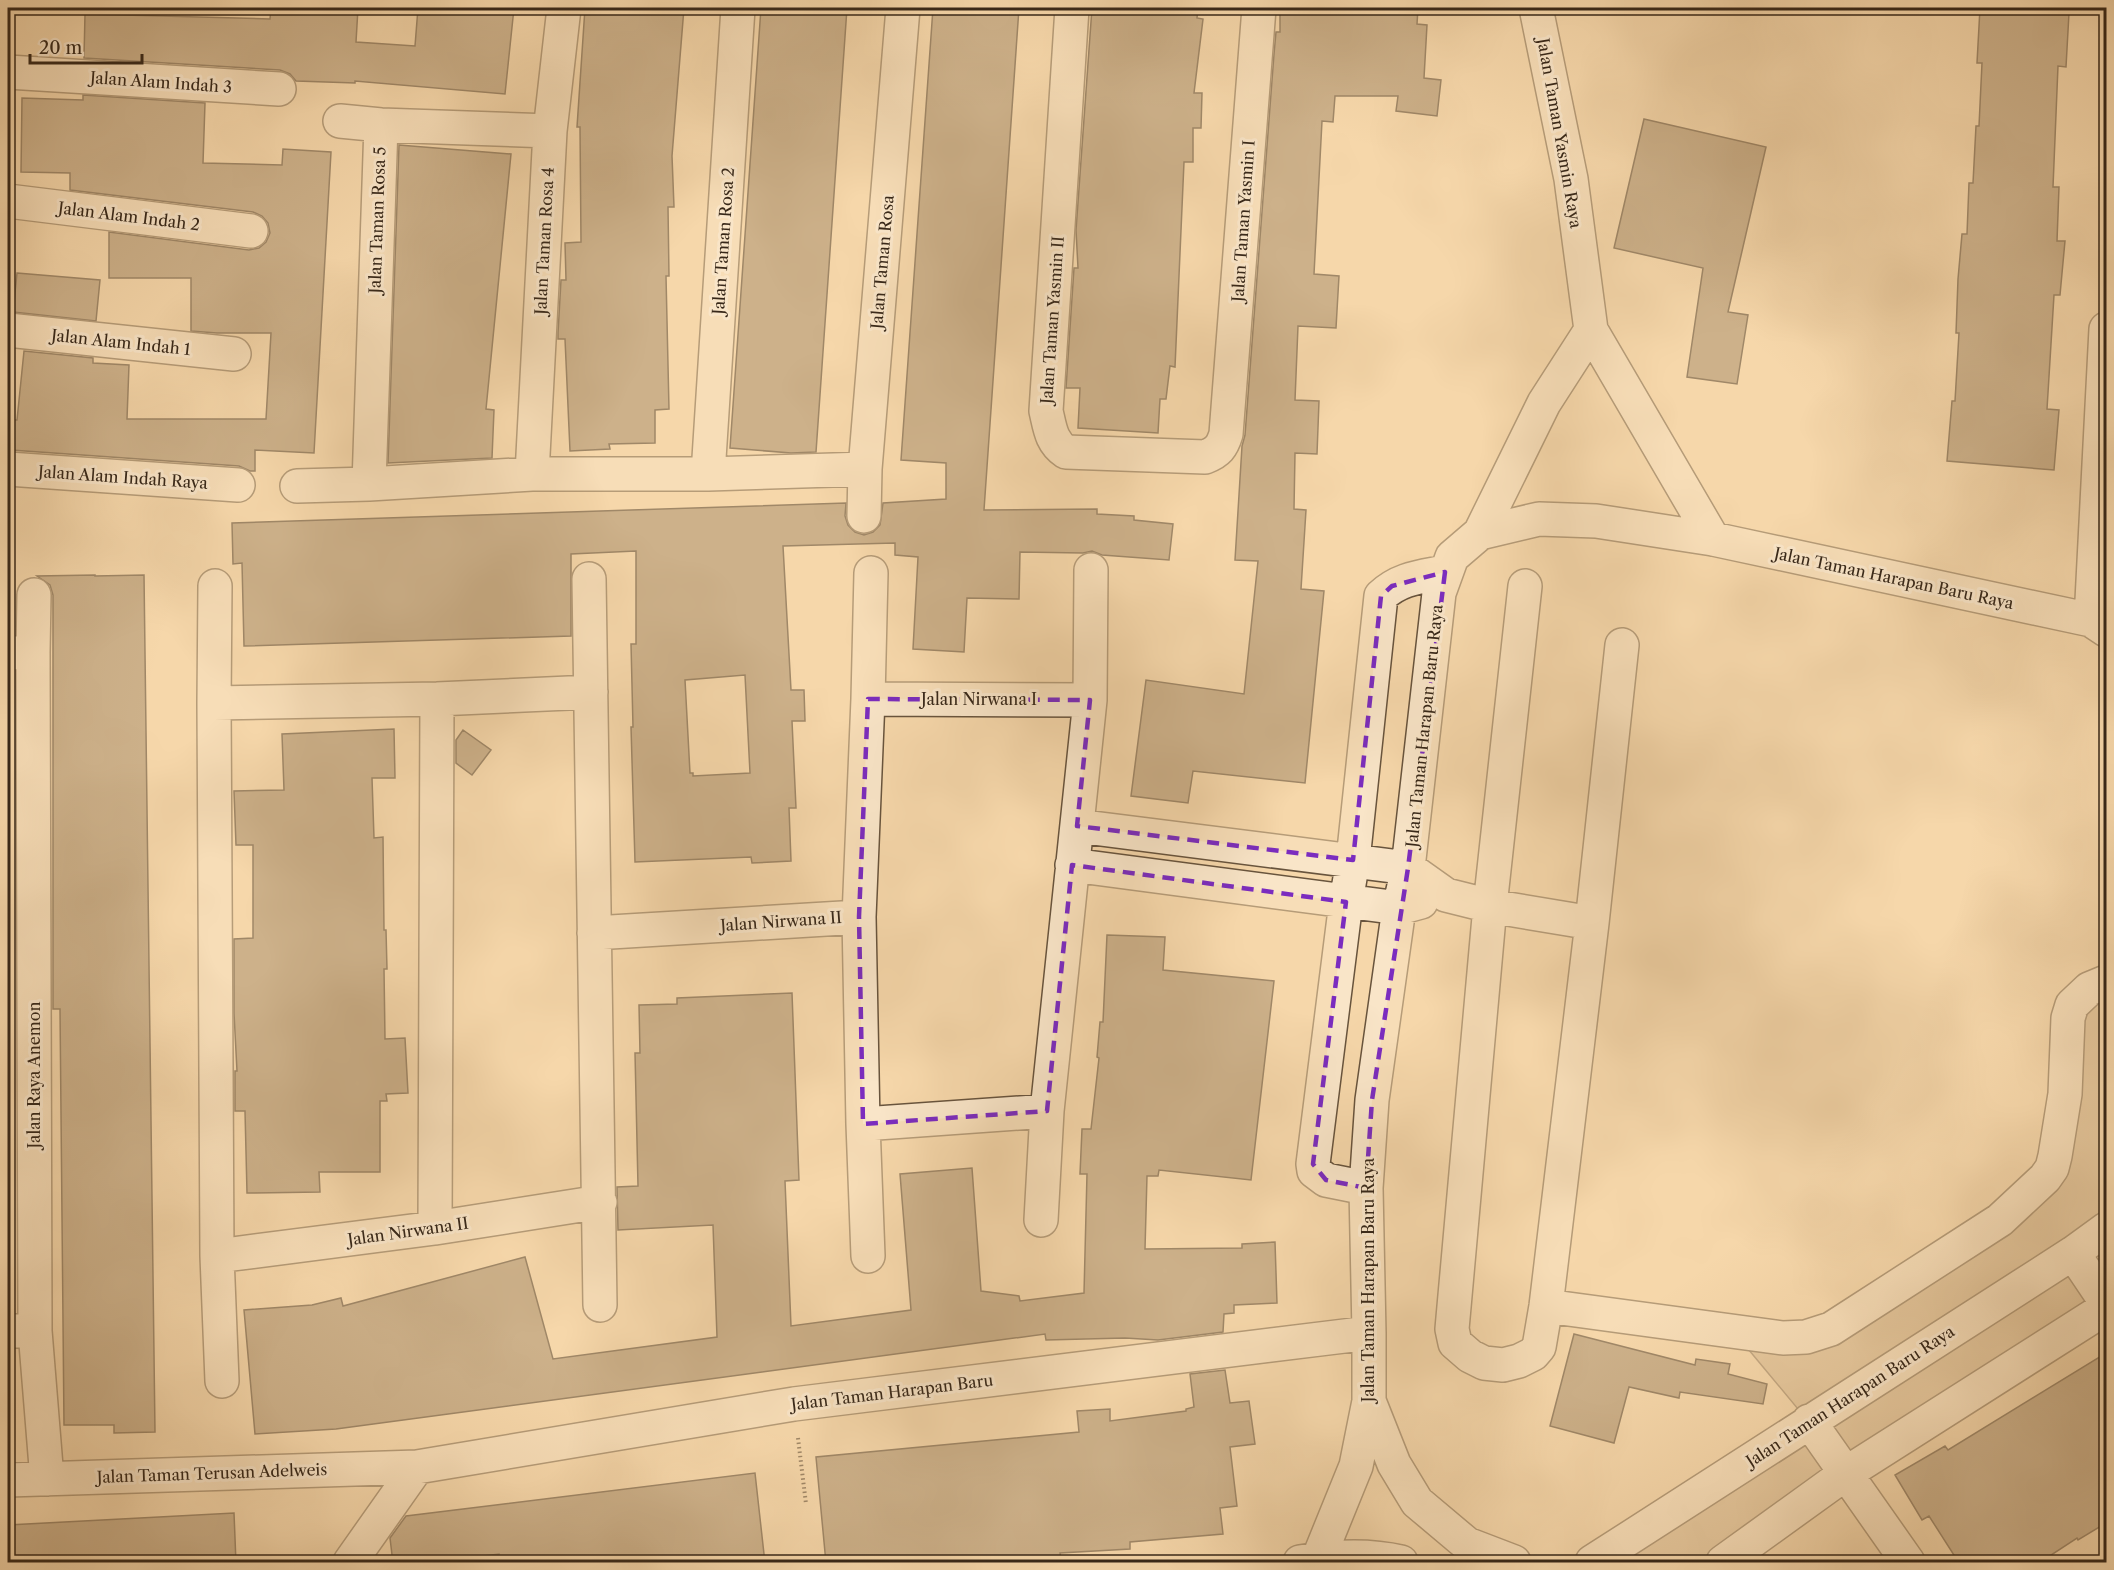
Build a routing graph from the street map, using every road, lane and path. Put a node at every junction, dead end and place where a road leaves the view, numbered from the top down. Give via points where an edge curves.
1 (564, 8) edge
2 (738, 8) edge
3 (903, 8) edge
4 (1072, 8) edge
5 (1259, 8) edge
6 (1536, 8) edge
7 (8, 72) edge
8 (279, 90) dead end
9 (340, 121) dead end
10 (381, 125) junction
11 (550, 131) junction
12 (8, 201) edge
13 (251, 231) dead end
14 (2106, 329) edge
15 (8, 330) edge
16 (1591, 330) junction
17 (234, 354) dead end
18 (1226, 434) joint
19 (8, 469) edge
20 (865, 470) junction
21 (532, 474) junction
22 (708, 474) junction
23 (369, 484) junction
24 (238, 485) dead end
25 (297, 486) dead end
26 (864, 516) dead end
27 (1480, 533) junction
28 (1713, 539) junction
29 (1091, 570) dead end
30 (1445, 572) junction
31 (871, 573) dead end
32 (589, 579) dead end
33 (215, 586) dead end
34 (1525, 586) dead end
35 (33, 595) dead end
36 (2099, 625) edge
37 (1622, 645) dead end
38 (24, 658) edge
39 (591, 692) junction
40 (438, 699) junction
41 (868, 699) junction
42 (1090, 700) junction
43 (214, 703) junction
44 (20, 814) edge
45 (1077, 826) junction
46 (1353, 860) junction
47 (1072, 866) junction
48 (1408, 868) junction
49 (1446, 895) junction
50 (1346, 902) junction
51 (1490, 906) junction
52 (1399, 908) junction
53 (859, 916) junction
54 (1592, 923) junction
55 (594, 933) junction
56 (20, 949) edge
57 (2106, 982) edge
58 (1047, 1111) junction
59 (863, 1125) junction
60 (1366, 1188) junction
61 (600, 1202) junction
62 (1041, 1220) dead end
63 (435, 1228) junction
64 (2106, 1229) edge
65 (2073, 1253) junction
66 (217, 1256) junction
67 (868, 1256) dead end
68 (2106, 1302) edge
69 (600, 1305) dead end
70 (1546, 1306) junction
71 (2106, 1308) edge
72 (21, 1331) edge
73 (1369, 1333) junction
74 (222, 1381) dead end
75 (1369, 1401) junction
76 (794, 1404) junction
77 (1809, 1421) junction
78 (417, 1467) junction
79 (1845, 1474) junction
80 (47, 1479) junction
81 (8, 1480) edge
82 (806, 1504) dead end
83 (1312, 1561) edge
84 (350, 1563) edge
85 (1401, 1563) edge
86 (1514, 1563) edge
87 (1592, 1563) edge
88 (1723, 1563) edge
89 (1908, 1563) edge

1 - 11 street, Jalan Taman Rosa 4
2 - 22 street, Jalan Taman Rosa 2
3 - 20 street, Jalan Taman Rosa
4 - 18 street, Jalan Taman Yasmin II via 1046,411 1050,432 1055,444 1066,452 1205,457 1217,453
5 - 18 street, Jalan Taman Yasmin I
6 - 16 street, Jalan Taman Yasmin Raya via 1572,179
7 - 8 street, Jalan Alam Indah 3
9 - 10 street
10 - 11 street, Jalan Taman Rosa 5
10 - 23 street, Jalan Taman Rosa 5
11 - 21 street, Jalan Taman Rosa 4
12 - 13 street, Jalan Alam Indah 2
14 - 36 street
15 - 17 street, Jalan Alam Indah 1
16 - 27 street via 1544,403
16 - 28 street, Jalan Taman Yasmin Raya
19 - 24 street, Jalan Alam Indah Raya
20 - 22 street
20 - 26 street, Jalan Taman Rosa
21 - 22 street
21 - 23 street
23 - 25 street
27 - 28 street, Jalan Taman Harapan Baru Raya via 1539,519 1596,521
27 - 30 street, Jalan Taman Harapan Baru Raya via 1452,557
28 - 36 street, Jalan Taman Harapan Baru Raya
29 - 42 street
30 - 46 street via 1392,586 1381,596
30 - 48 street, Jalan Taman Harapan Baru Raya via 1439,593
31 - 41 street
32 - 39 street
33 - 43 street
34 - 51 street
35 - 38 street, Jalan Raya Anemon
37 - 54 street
38 - 44 street, Jalan Raya Anemon
39 - 40 street
39 - 55 street
40 - 43 street
40 - 63 street
41 - 42 street, Jalan Nirwana I
41 - 53 street
42 - 45 street
43 - 66 street
44 - 56 street, Jalan Raya Anemon
45 - 46 street
45 - 47 street
46 - 48 street
46 - 50 street
47 - 50 street
47 - 58 street
48 - 49 street
48 - 52 street, Jalan Taman Harapan Baru Raya
49 - 51 street
49 - 52 street
50 - 52 street
50 - 60 street via 1313,1164 1314,1171 1326,1180
51 - 54 street
51 - 70 street via 1452,1329 1455,1343 1484,1363 1503,1365 1519,1360 1539,1347
52 - 60 street, Jalan Taman Harapan Baru Raya via 1372,1100
53 - 55 street, Jalan Nirwana II
53 - 59 street
54 - 70 street
55 - 61 street
56 - 72 street, Jalan Raya Anemon
57 - 70 street via 2089,988 2072,1005 2057,1146 2052,1168 2045,1178 2000,1220 1831,1329 1806,1337 1783,1338
58 - 59 street
58 - 62 street
59 - 67 street
60 - 73 street, Jalan Taman Harapan Baru Raya
61 - 63 street, Jalan Nirwana II
61 - 69 street
63 - 66 street, Jalan Nirwana II
64 - 65 street, Jalan Taman Harapan Baru Raya
65 - 68 street
65 - 77 street, Jalan Taman Harapan Baru Raya
66 - 74 street
71 - 79 street
72 - 80 street, Jalan Raya Anemon
73 - 75 street, Jalan Taman Harapan Baru Raya
73 - 76 street, Jalan Taman Harapan Baru
75 - 83 street, Jalan Taman Harapan Baru Raya via 1356,1466
75 - 86 street via 1394,1464 1417,1502 1467,1544
76 - 78 street, Jalan Taman Harapan Baru
76 - 82 path
77 - 79 street
77 - 87 street, Jalan Taman Harapan Baru Raya
78 - 80 street, Jalan Taman Terusan Adelweis
78 - 84 street
79 - 88 street
79 - 89 street
80 - 81 street, Jalan Taman Terusan Adelweis
83 - 85 street via 1371,1557

